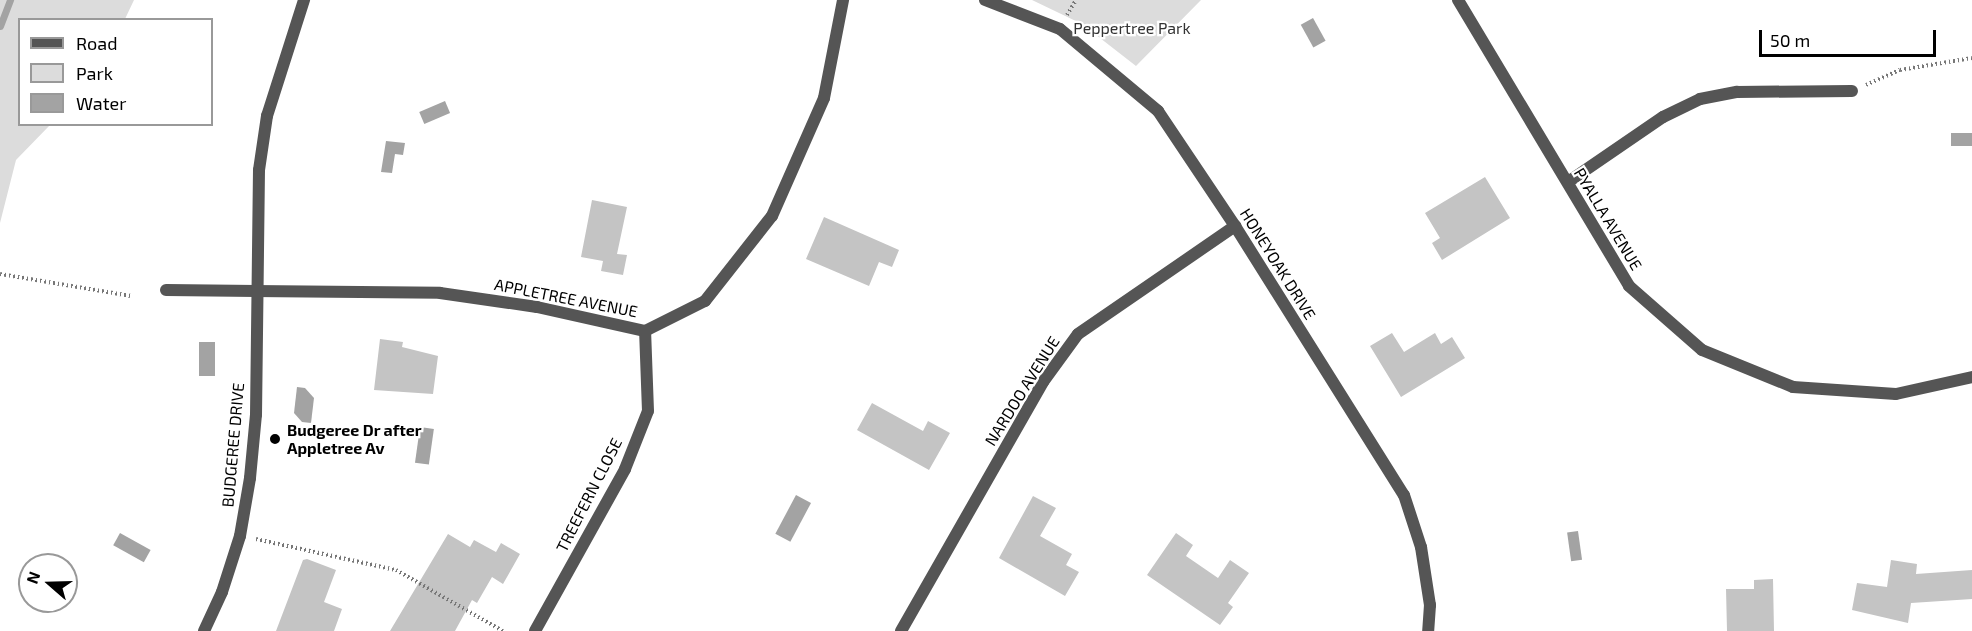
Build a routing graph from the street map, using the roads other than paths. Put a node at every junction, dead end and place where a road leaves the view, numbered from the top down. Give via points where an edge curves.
1 (304, 0) edge
2 (843, 0) edge
3 (985, 0) edge
4 (1458, 0) edge
5 (1852, 91) road end
6 (1568, 182) junction
7 (1235, 226) junction
8 (166, 290) dead end
9 (256, 290) junction
10 (645, 331) junction
11 (1972, 377) edge
12 (204, 631) edge
13 (535, 631) edge
14 (901, 631) edge
15 (1428, 631) edge

1 - 9 street, BUDGEREE DRIVE via 267,116 259,170
2 - 10 street, APPLETREE AVENUE via 824,98 772,216 705,301
3 - 7 street, HONEYOAK DRIVE via 1060,29 1158,111
4 - 6 street, PYALLA AVENUE
5 - 6 street via 1737,92 1700,99 1663,117
6 - 11 street, PYALLA AVENUE via 1629,286 1702,350 1793,387 1896,394
7 - 14 street, NARDOO AVENUE via 1077,334 1043,382
7 - 15 street, HONEYOAK DRIVE via 1404,495 1421,547 1430,605
8 - 9 street
9 - 10 street, APPLETREE AVENUE via 440,292 537,307
9 - 12 street, BUDGEREE DRIVE via 256,415 240,536 222,592
10 - 13 street, TREEFERN CLOSE via 648,411 625,469

